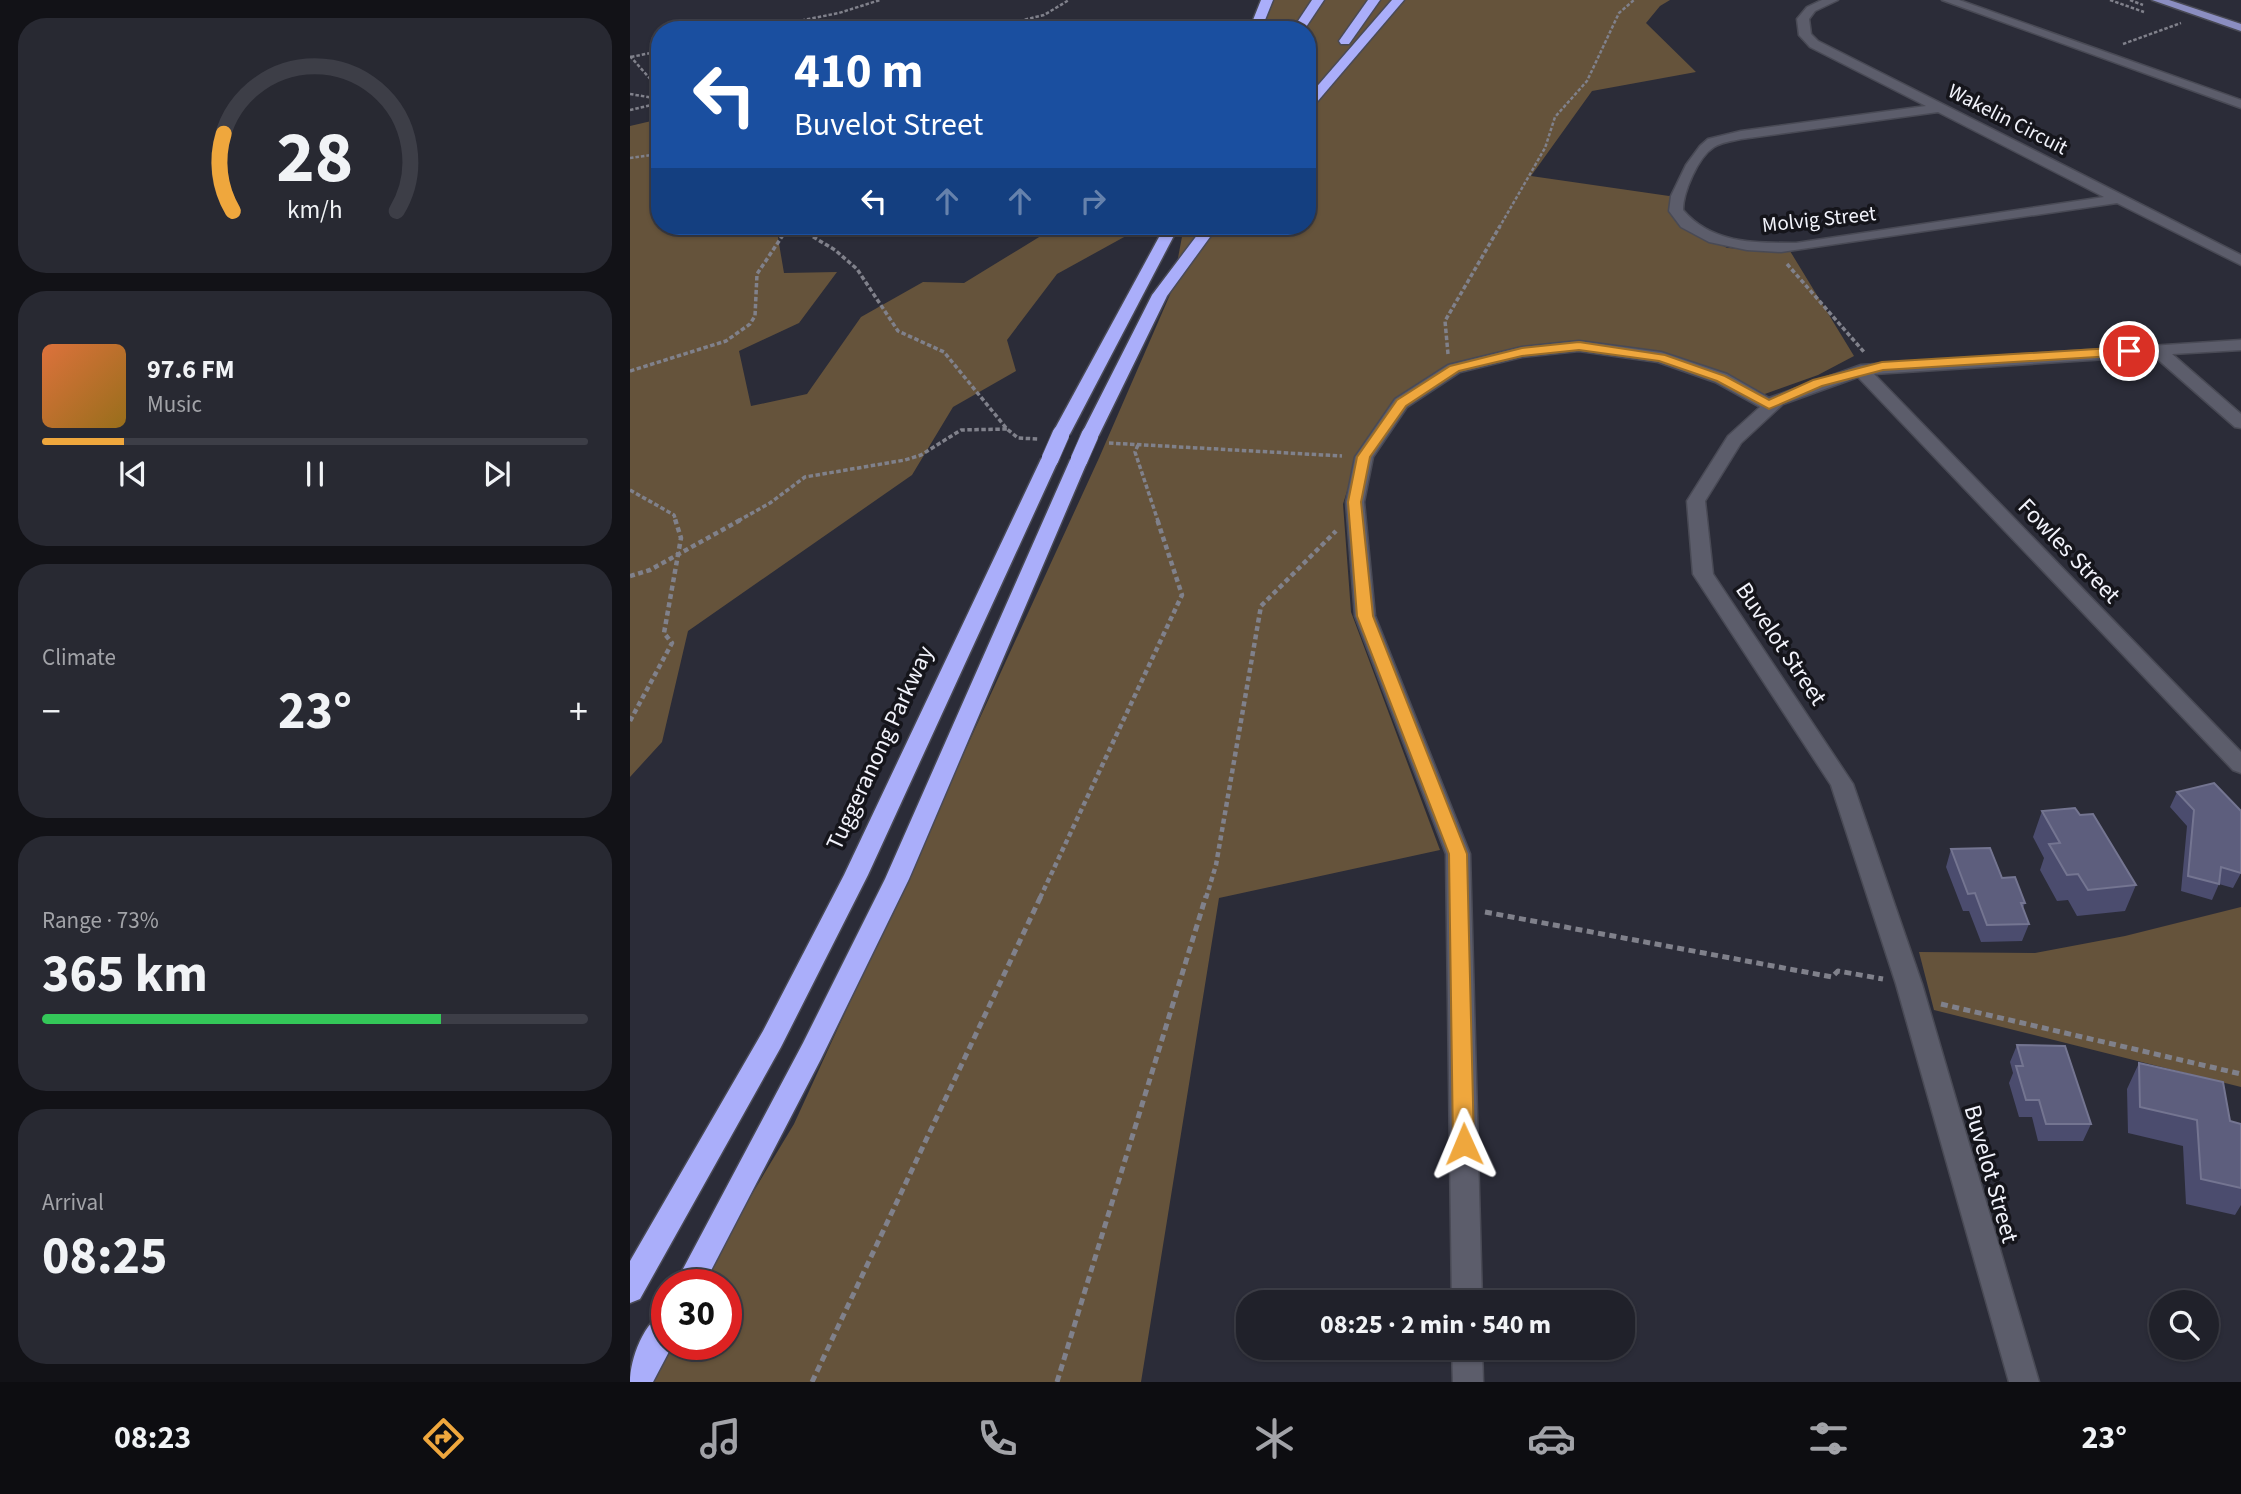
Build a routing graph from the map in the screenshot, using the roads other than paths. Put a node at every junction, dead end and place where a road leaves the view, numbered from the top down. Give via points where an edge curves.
1 (1267, 0) edge
2 (1318, 0) edge
3 (1374, 0) edge
4 (1398, 0) edge
5 (1832, 0) edge
6 (1948, 0) edge
7 (2155, 4) edge
8 (1259, 21) edge
9 (1304, 21) edge
10 (2241, 28) edge
11 (1316, 81) edge
12 (1316, 96) edge
13 (2241, 104) edge
14 (1940, 108) junction
15 (2118, 199) junction
16 (1155, 235) edge
17 (1167, 235) edge
18 (1204, 235) edge
19 (2241, 261) edge
20 (1136, 289) junction
21 (2241, 345) edge
22 (2156, 349) junction
23 (1872, 368) junction
24 (1769, 405) junction
25 (2241, 423) edge
26 (2241, 765) edge
27 (697, 1269) edge
28 (630, 1289) edge
29 (1467, 1290) edge
30 (651, 1354) edge
31 (1467, 1360) edge
32 (636, 1382) edge
33 (1468, 1382) edge
34 (2024, 1382) edge

1 - 8 highway
2 - 9 highway
3 - 11 highway
4 - 12 highway
5 - 14 street, Wakelin Circuit via 1811,9 1802,19 1808,38
6 - 13 street
7 - 10 main road
14 - 15 street, Wakelin Circuit
14 - 15 street, Molvig Street via 1741,135 1708,145 1675,205 1680,217 1695,230 1725,242 1796,247
15 - 19 street, Wakelin Circuit
16 - 20 highway
17 - 20 highway, Tuggeranong Parkway
18 - 27 highway, bridge via 1160,296 1094,439 1079,460 897,879
20 - 28 highway, Tuggeranong Parkway via 1052,444 856,875 766,1051
21 - 22 street, Buvelot Street
22 - 23 street, Buvelot Street
22 - 25 street
23 - 24 street, Buvelot Street via 1818,383
23 - 26 street, Fowles Street
24 - 29 street via 1721,378 1661,357 1579,346 1522,352 1449,372 1401,403 1364,457 1354,502 1365,616 1458,854
24 - 34 street, Buvelot Street via 1734,440 1696,501 1703,574 1842,783 1913,998
30 - 32 highway
31 - 33 street

